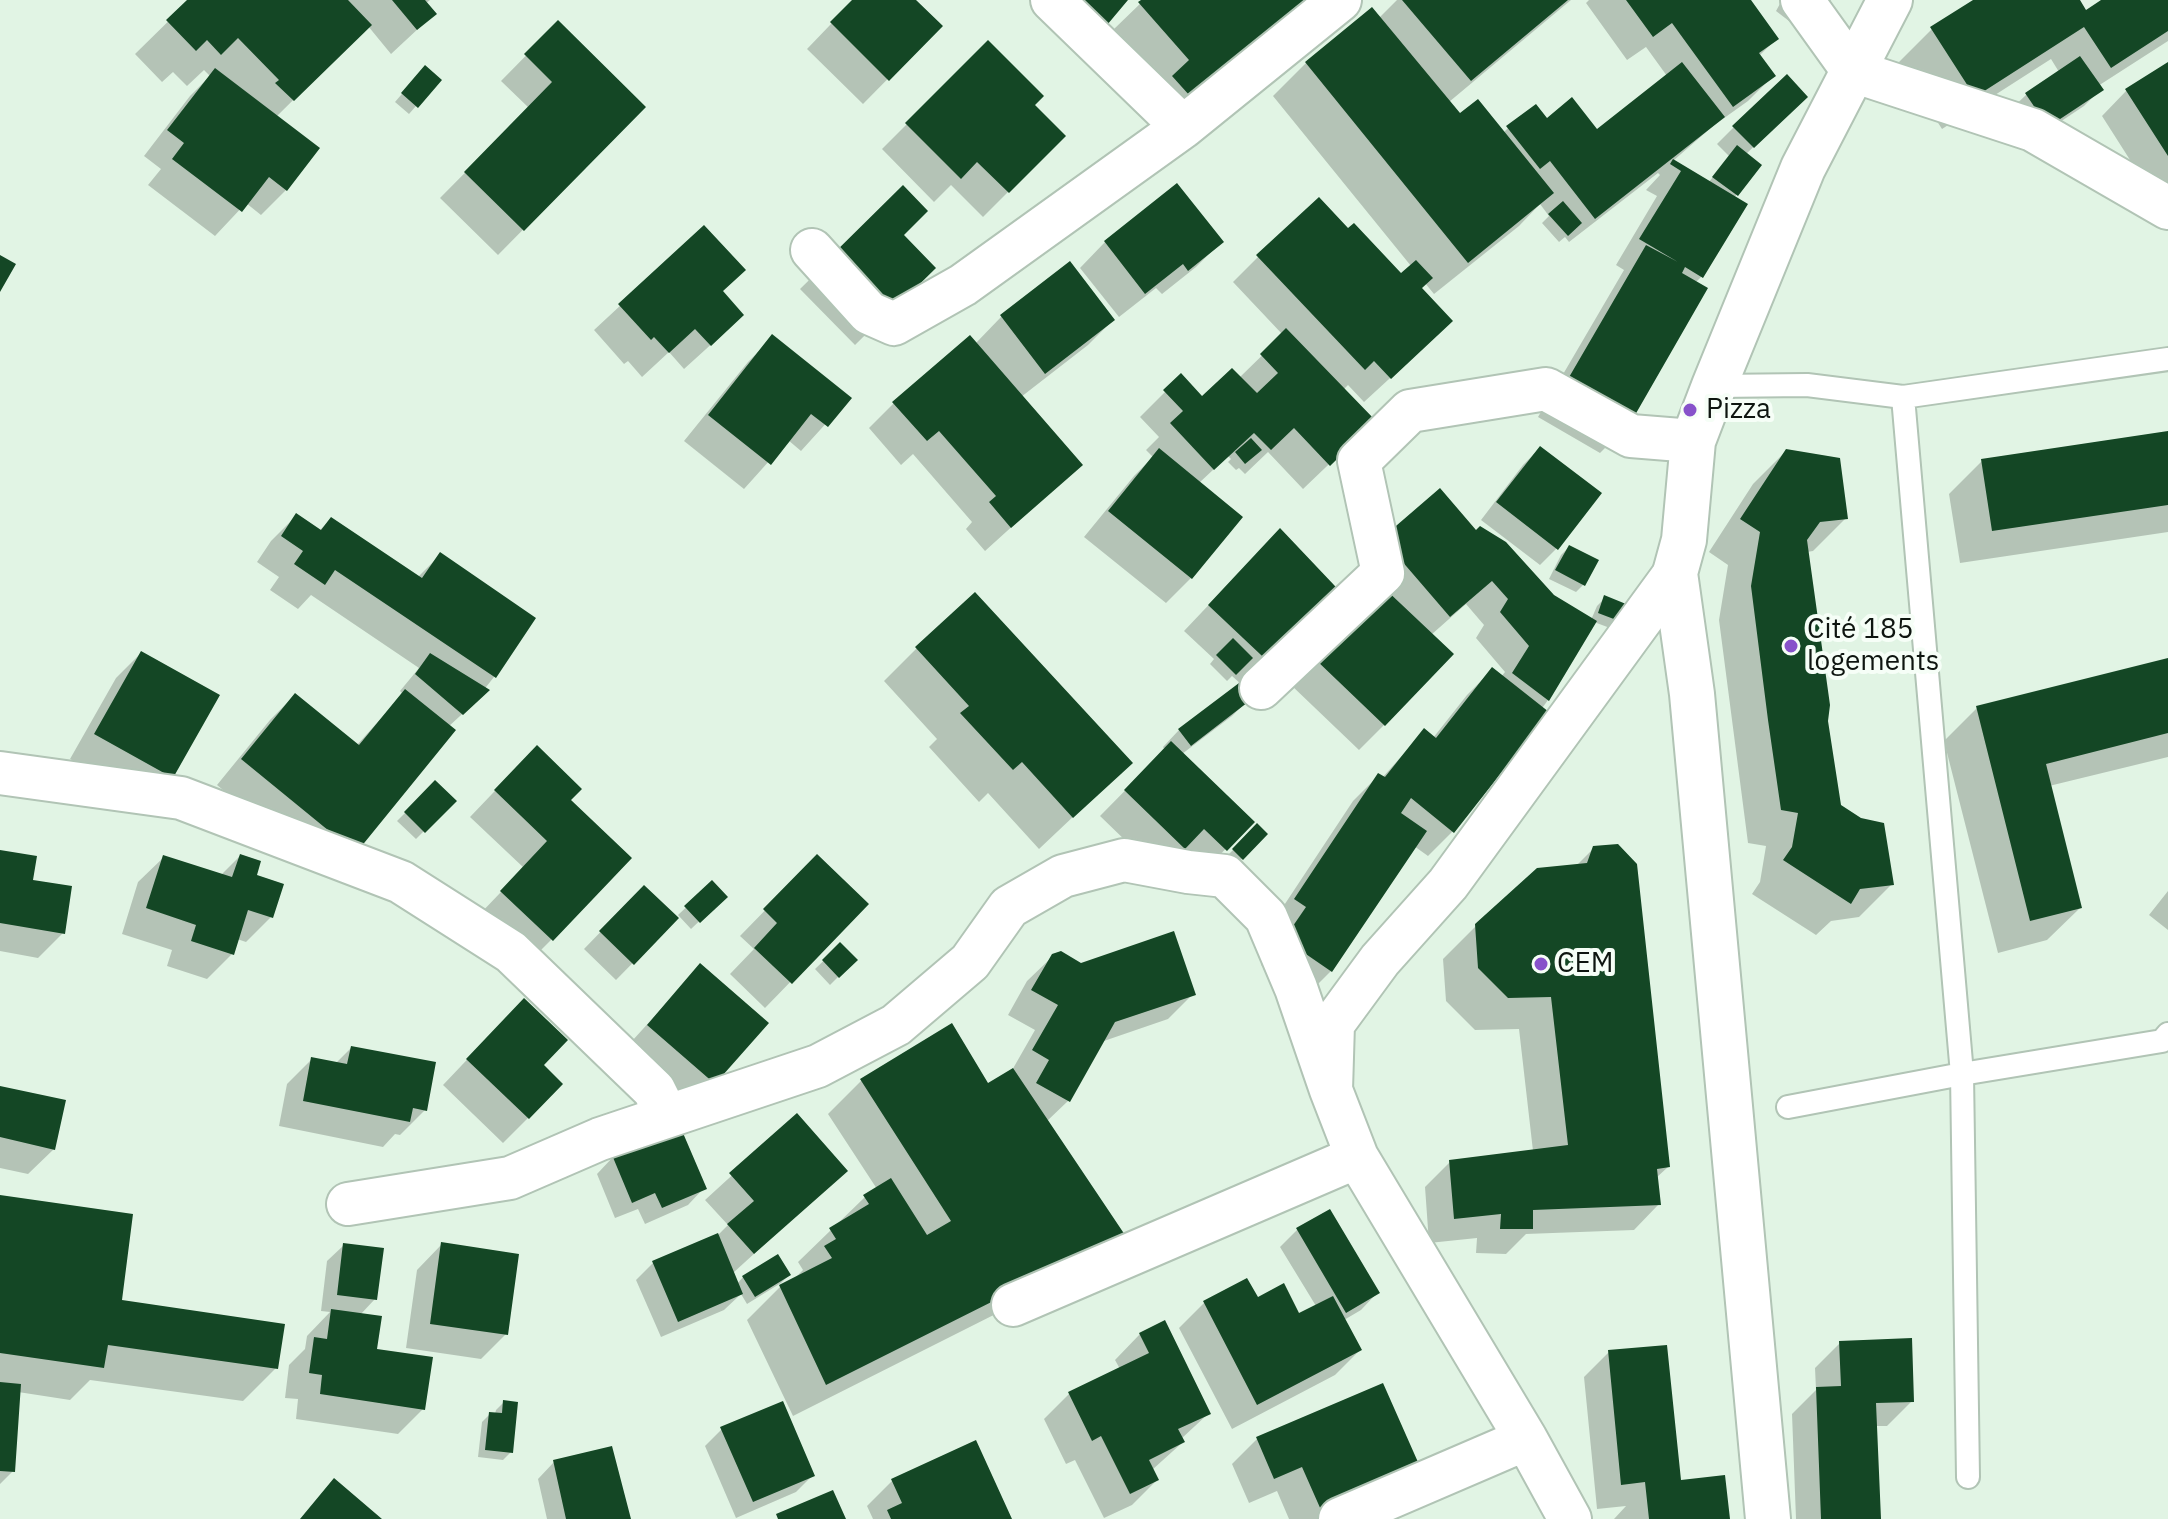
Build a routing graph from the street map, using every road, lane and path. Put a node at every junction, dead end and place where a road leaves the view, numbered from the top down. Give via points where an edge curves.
1 (1052, 0) edge
2 (1340, 0) edge
3 (1802, 0) edge
4 (1890, 0) edge
5 (1853, 71) junction
6 (1183, 127) junction
7 (2168, 208) edge
8 (812, 250) dead end
9 (2168, 359) edge
10 (1714, 386) junction
11 (1903, 397) junction
12 (1693, 441) junction
13 (1675, 573) junction
14 (1261, 688) dead end
15 (0, 773) edge
16 (2168, 1034) edge
17 (1962, 1074) junction
18 (1331, 1090) junction
19 (1788, 1107) dead end
20 (667, 1116) junction
21 (1357, 1157) junction
22 (348, 1204) dead end
23 (1013, 1305) dead end
24 (1526, 1439) junction
25 (1968, 1477) dead end
26 (1340, 1519) edge
27 (1570, 1519) edge
28 (1768, 1519) edge

1 - 6 street
2 - 6 street
3 - 5 street
4 - 5 main road
5 - 7 street via 2033,130
5 - 10 main road via 1803,168
6 - 8 street via 963,285 894,324 869,313
9 - 11 lane
10 - 11 lane via 1807,385
10 - 12 main road
11 - 17 lane
12 - 13 main road via 1684,540
12 - 14 street via 1631,436 1546,389 1410,411 1359,461 1383,573
13 - 18 street via 1448,884 1380,960 1333,1024
13 - 28 main road via 1692,694
15 - 20 street via 181,798 401,882 511,952 654,1090
16 - 17 lane via 2162,1041
17 - 19 lane
17 - 25 lane
18 - 20 street via 1266,917 1225,876 1124,860 1063,876 1009,907 970,962 896,1025 818,1066
18 - 21 street
20 - 22 street via 510,1178
21 - 23 street
21 - 24 street
24 - 26 street
24 - 27 street

